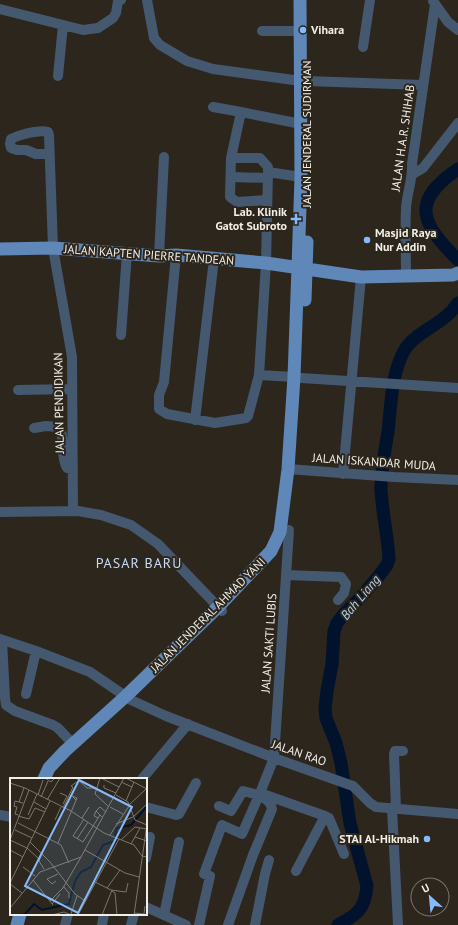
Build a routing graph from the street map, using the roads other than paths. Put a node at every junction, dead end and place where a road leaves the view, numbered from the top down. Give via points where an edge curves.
1 (119, 0) edge
2 (147, 0) edge
3 (300, 0) edge
4 (308, 0) edge
5 (370, 0) edge
6 (434, 2) edge
7 (0, 9) edge
8 (63, 25) junction
9 (458, 30) edge
10 (262, 31) dead end
11 (300, 31) junction
12 (363, 47) dead end
13 (58, 76) dead end
14 (304, 81) junction
15 (423, 85) junction
16 (213, 107) dead end
17 (241, 112) junction
18 (458, 123) edge
19 (301, 124) junction
20 (49, 154) junction
21 (164, 157) dead end
22 (232, 158) junction
23 (413, 174) junction
24 (268, 175) junction
25 (231, 177) junction
26 (301, 177) junction
27 (267, 200) junction
28 (0, 248) edge
29 (53, 248) junction
30 (127, 253) junction
31 (159, 256) junction
32 (176, 256) junction
33 (214, 259) junction
34 (266, 263) junction
35 (303, 268) junction
36 (456, 274) edge
37 (361, 277) junction
38 (406, 277) junction
39 (121, 335) dead end
40 (259, 375) junction
41 (297, 377) junction
42 (352, 380) junction
43 (458, 388) edge
44 (71, 389) junction
45 (18, 390) dead end
46 (195, 420) junction
47 (34, 428) dead end
48 (73, 469) junction
49 (292, 470) junction
50 (342, 474) junction
51 (458, 480) edge
52 (73, 511) junction
53 (0, 512) edge
54 (289, 530) junction
55 (286, 575) junction
56 (338, 600) dead end
57 (220, 609) junction
58 (1, 639) edge
59 (36, 651) junction
60 (2, 688) edge
61 (26, 694) dead end
62 (128, 698) junction
63 (188, 724) junction
64 (73, 744) junction
65 (403, 751) dead end
66 (274, 758) junction
67 (44, 778) edge
68 (53, 778) edge
69 (143, 778) edge
70 (196, 783) dead end
71 (260, 795) junction
72 (219, 806) dead end
73 (147, 807) edge
74 (394, 809) junction
75 (458, 814) edge
76 (0, 815) edge
77 (325, 816) junction
78 (10, 817) edge
79 (150, 837) dead end
80 (180, 842) dead end
81 (147, 853) edge
82 (344, 854) dead end
83 (269, 860) dead end
84 (296, 871) dead end
85 (147, 908) edge
86 (14, 915) edge
87 (20, 915) edge
88 (68, 915) edge
89 (104, 915) edge
90 (134, 915) edge
91 (167, 919) edge
92 (12, 925) edge
93 (17, 925) edge
94 (65, 925) edge
95 (102, 925) edge
96 (131, 925) edge
97 (186, 925) edge
98 (199, 925) edge
99 (228, 925) edge
100 (255, 925) edge
101 (398, 925) edge

1 - 8 street via 113,18 98,28 83,30
2 - 14 street via 154,38 160,45 187,61 213,69
3 - 11 main road, JALAN JENDERAL SUDIRMAN
4 - 14 main road, JALAN JENDERAL SUDIRMAN
5 - 12 street
6 - 9 street via 448,22
6 - 15 street, JALAN H.A.R. SHIHAB
7 - 8 street
8 - 13 street
10 - 11 street
11 - 14 main road, JALAN JENDERAL SUDIRMAN
14 - 15 street
14 - 19 main road, JALAN JENDERAL SUDIRMAN
14 - 35 main road, JALAN JENDERAL SUDIRMAN
15 - 23 street, JALAN H.A.R. SHIHAB via 412,164
16 - 17 street
17 - 19 street
17 - 22 street
18 - 23 street via 423,168
19 - 26 main road, JALAN JENDERAL SUDIRMAN
20 - 20 street, JALAN PENDIDIKAN via 49,135 46,130 11,139 11,148 36,154
20 - 29 street, JALAN PENDIDIKAN
21 - 31 street
22 - 24 street via 260,158 268,168
22 - 25 street
23 - 38 street, JALAN H.A.R. SHIHAB via 406,207
24 - 25 street
24 - 26 street
24 - 27 street
25 - 27 street via 230,197 233,200
26 - 35 main road, JALAN JENDERAL SUDIRMAN
27 - 34 street
28 - 29 main road, JALAN KAPTEN PIERRE TANDEAN
29 - 30 main road, JALAN KAPTEN PIERRE TANDEAN
29 - 44 street, JALAN PENDIDIKAN via 72,356
30 - 31 main road, JALAN KAPTEN PIERRE TANDEAN
30 - 39 street
31 - 32 main road, JALAN KAPTEN PIERRE TANDEAN
32 - 33 main road, JALAN KAPTEN PIERRE TANDEAN
32 - 46 street via 159,409 167,414
33 - 34 main road, JALAN KAPTEN PIERRE TANDEAN
33 - 46 street
34 - 35 main road, JALAN KAPTEN PIERRE TANDEAN
34 - 40 street
35 - 37 main road, JALAN KAPTEN PIERRE TANDEAN
35 - 41 main road, JALAN JENDERAL AHMAD YANI
36 - 38 main road, JALAN KAPTEN PIERRE TANDEAN
37 - 38 main road, JALAN KAPTEN PIERRE TANDEAN
37 - 42 street
40 - 41 street
40 - 46 street via 246,418 215,423
41 - 42 street
41 - 49 main road, JALAN JENDERAL AHMAD YANI
42 - 43 street
42 - 50 street
44 - 45 street
44 - 48 street, JALAN PENDIDIKAN
47 - 48 street via 58,427 62,432 64,463 67,468
48 - 52 street, JALAN PENDIDIKAN
49 - 50 street, JALAN ISKANDAR MUDA
49 - 54 main road, JALAN JENDERAL AHMAD YANI
49 - 57 main road, JALAN JENDERAL AHMAD YANI via 278,540
50 - 51 street, JALAN ISKANDAR MUDA
52 - 53 street
52 - 57 street via 100,515 131,525 158,544
54 - 55 street, JALAN SAKTI LUBIS
54 - 57 main road, JALAN JENDERAL AHMAD YANI via 286,542 269,566
55 - 56 street via 342,577 346,584 344,593
55 - 66 street, JALAN SAKTI LUBIS
57 - 62 main road, JALAN JENDERAL AHMAD YANI
58 - 59 street, JALAN RAO
58 - 60 street
59 - 61 street
59 - 62 street, JALAN RAO via 90,672
60 - 64 street via 6,705 53,725
62 - 63 street, JALAN RAO
62 - 64 main road, JALAN JENDERAL AHMAD YANI
62 - 68 main road, JALAN JENDERAL AHMAD YANI via 69,757
63 - 66 street, JALAN RAO
63 - 69 street
64 - 67 main road, JALAN JENDERAL AHMAD YANI via 49,768
65 - 74 street via 394,754
66 - 71 street, JALAN SAKTI LUBIS
66 - 74 street, JALAN RAO via 353,786 376,807
70 - 73 street via 179,814
71 - 72 street via 243,791 231,811
71 - 77 street
71 - 98 street, JALAN SAKTI LUBIS via 242,834 222,825 204,874 210,876
71 - 99 street via 270,801 272,809
74 - 75 street, JALAN RAO
74 - 101 street
76 - 78 street
77 - 82 street via 332,822
77 - 84 street
79 - 81 street
80 - 91 street
83 - 100 street
85 - 91 street
86 - 92 main road
87 - 93 main road
88 - 94 street
89 - 95 street
90 - 96 street
91 - 97 street

